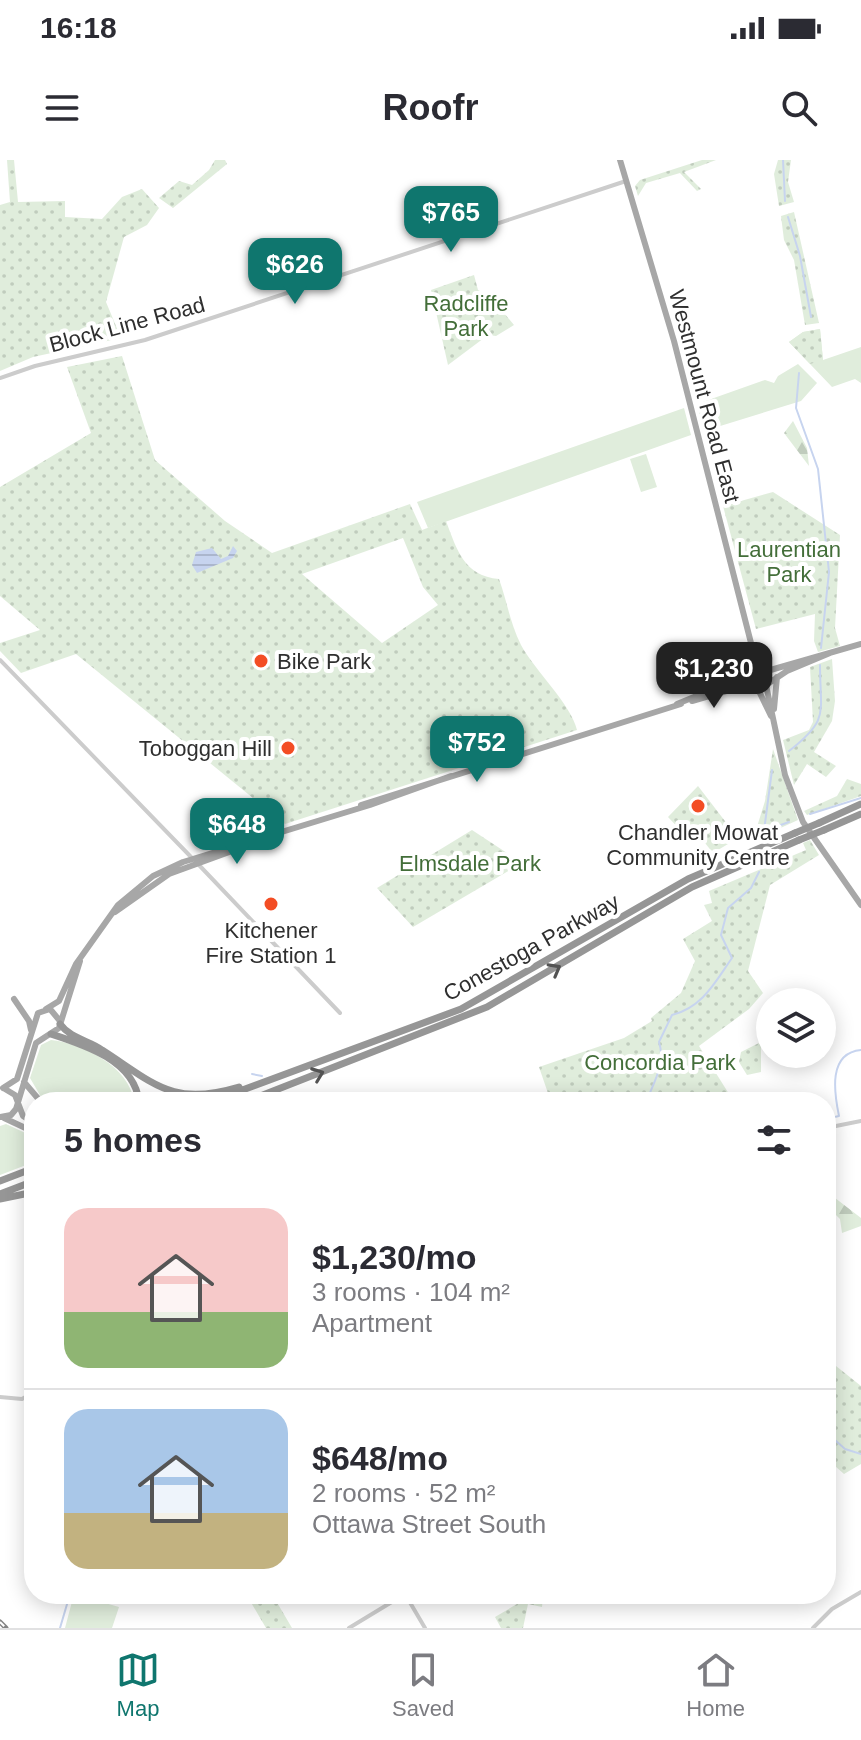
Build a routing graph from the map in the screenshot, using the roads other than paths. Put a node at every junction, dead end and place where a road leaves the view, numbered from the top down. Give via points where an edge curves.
1 (620, 160) edge
2 (626, 181) junction
3 (0, 378) edge
4 (751, 643) junction
5 (861, 644) edge
6 (830, 653) junction
7 (0, 660) edge
8 (764, 668) junction
9 (752, 673) junction
10 (777, 677) junction
11 (767, 684) junction
12 (755, 686) junction
13 (677, 704) junction
14 (772, 718) junction
15 (861, 804) edge
16 (861, 814) edge
17 (821, 827) junction
18 (797, 836) junction
19 (195, 861) junction
20 (861, 905) edge
21 (80, 961) junction
22 (14, 999) dead end
23 (46, 1009) junction
24 (340, 1013) dead end
25 (35, 1020) junction
26 (60, 1023) junction
27 (31, 1031) junction
28 (50, 1034) junction
29 (279, 1076) junction
30 (24, 1082) junction
31 (1, 1089) edge
32 (32, 1092) edge
33 (136, 1092) edge
34 (166, 1092) edge
35 (213, 1092) edge
36 (237, 1092) edge
37 (272, 1092) edge
38 (17, 1105) junction
39 (24, 1117) edge
40 (1, 1118) edge
41 (861, 1121) edge
42 (836, 1126) edge
43 (24, 1128) edge
44 (24, 1172) edge
45 (0, 1181) edge
46 (24, 1185) edge
47 (24, 1193) edge
48 (0, 1196) edge
49 (0, 1397) edge
50 (24, 1398) edge
51 (861, 1592) edge
52 (389, 1604) edge
53 (411, 1604) edge
54 (349, 1628) edge
55 (425, 1628) edge
56 (813, 1628) edge

1 - 2 main road, Westmount Road East
2 - 3 street, Block Line Road via 145,340
2 - 4 main road, Westmount Road East via 674,341
4 - 8 main road
4 - 9 main road
5 - 6 main road
6 - 8 main road via 781,669
6 - 10 main road
7 - 19 street
8 - 9 main road
8 - 11 main road
9 - 12 main road
9 - 13 main road
10 - 11 main road
10 - 14 main road
11 - 12 main road
11 - 14 main road
12 - 13 main road via 740,685
12 - 14 main road
13 - 19 main road
14 - 20 main road via 803,822
15 - 17 highway, Conestoga Parkway
16 - 17 highway, Conestoga Parkway
17 - 18 highway, Conestoga Parkway, bridge
18 - 29 highway, Conestoga Parkway via 688,879 461,1009
37 -> 18 highway, Conestoga Parkway via 487,1007 692,887
19 - 21 main road via 153,876 124,899
19 - 24 street
21 - 23 main road via 59,1001
21 - 26 main road
22 - 27 main road
23 - 25 main road
23 - 26 main road via 57,1013
25 - 27 main road
25 - 28 main road via 39,1031
26 - 28 main road
26 - 34 highway via 70,1036 99,1047
27 - 31 main road via 17,1079
28 - 30 main road via 36,1043
28 - 33 highway via 121,1068
29 - 35 highway
29 - 36 highway, Conestoga Parkway
30 - 32 main road
30 - 38 main road
31 - 38 main road via 13,1093
38 - 39 main road
38 - 40 main road
40 - 43 main road
41 - 42 street
44 - 45 highway
46 - 48 highway
47 - 48 highway
49 - 50 street
51 - 56 street
52 - 54 street
53 - 55 street

